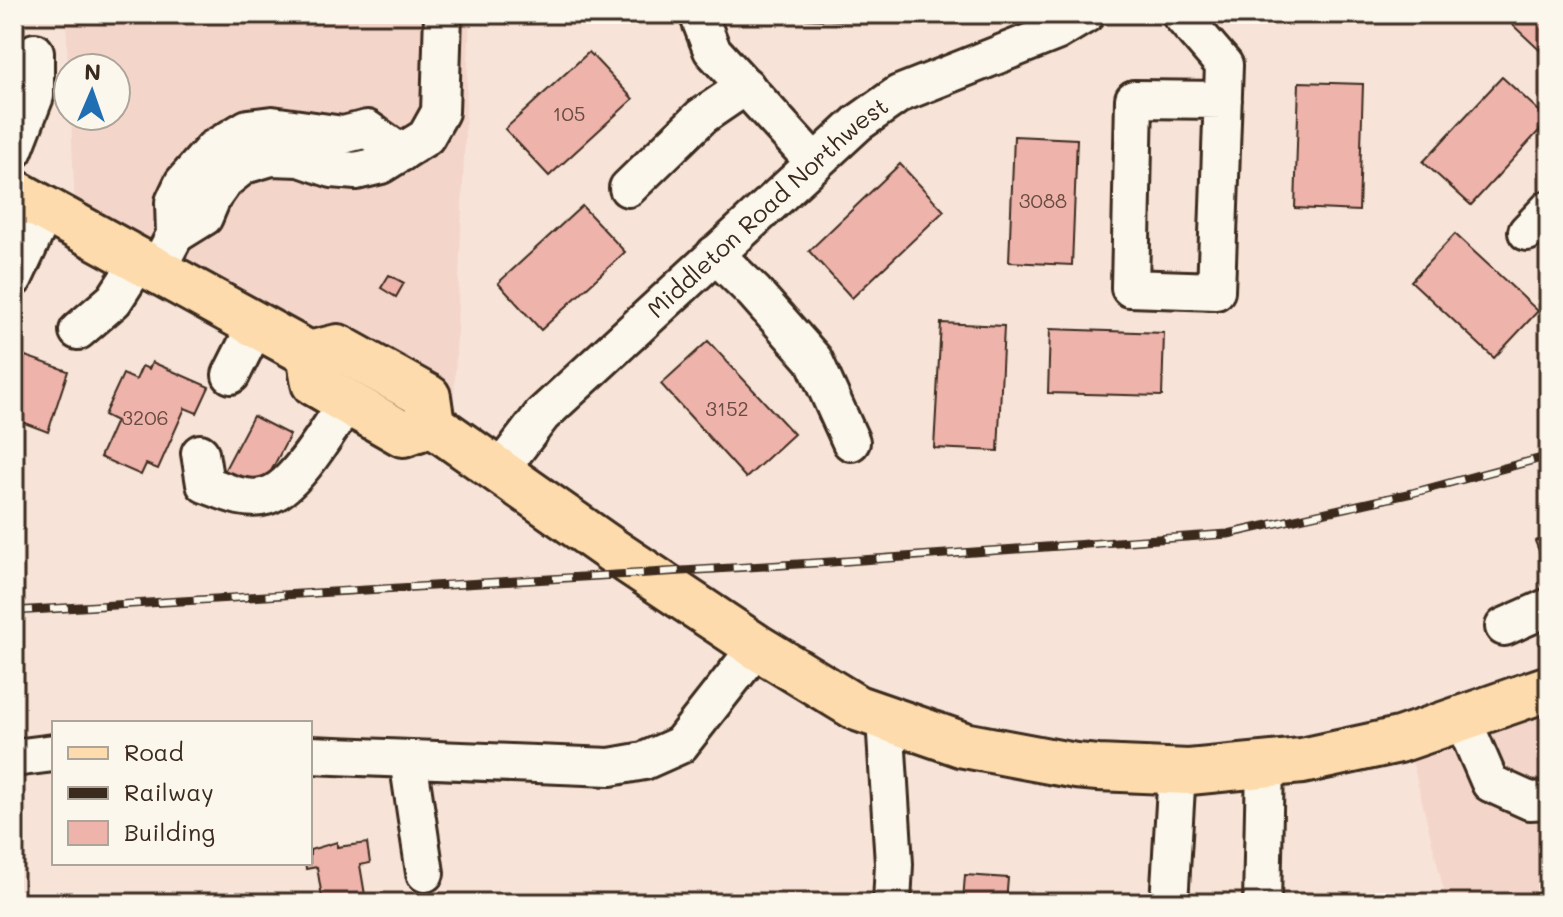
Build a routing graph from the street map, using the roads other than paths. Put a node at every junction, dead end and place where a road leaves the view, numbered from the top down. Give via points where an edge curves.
1 (443, 14) edge
2 (698, 14) edge
3 (1086, 14) edge
4 (1180, 14) edge
5 (35, 52) dead end
6 (746, 86) junction
7 (1223, 100) junction
8 (14, 150) edge
9 (401, 153) junction
10 (814, 162) junction
11 (628, 188) dead end
12 (30, 200) edge
13 (715, 254) junction
14 (157, 255) junction
15 (14, 278) edge
16 (256, 325) junction
17 (78, 331) dead end
18 (309, 354) junction
19 (231, 375) dead end
20 (347, 402) junction
21 (432, 424) junction
22 (851, 442) dead end
23 (200, 453) dead end
24 (500, 470) junction
25 (1549, 607) edge
26 (1504, 627) dead end
27 (757, 647) junction
28 (1549, 688) edge
29 (885, 718) junction
30 (1462, 718) junction
31 (52, 753) edge
32 (312, 755) edge
33 (14, 758) edge
34 (408, 759) junction
35 (1265, 765) junction
36 (1177, 771) junction
37 (1549, 800) edge
38 (425, 873) dead end
39 (892, 903) edge
40 (1169, 903) edge
41 (1262, 903) edge

1 - 9 street via 440,112 426,137
2 - 6 street via 712,50
3 - 10 street, Middleton Road Northwest via 1056,32 899,94
4 - 7 street via 1224,65
5 - 8 street via 35,96
6 - 10 street
6 - 11 street via 702,116
7 - 7 street via 1216,291 1130,288 1134,99
9 - 14 street via 356,171 300,158 271,157 244,165 225,180 204,217
9 - 14 street via 368,118 343,135 272,125 248,128 213,149 183,183
10 - 13 street, Middleton Road Northwest
12 - 14 main road
12 - 15 street
13 - 22 street via 814,360
13 - 24 street, Middleton Road Northwest via 542,415
14 - 16 main road
14 - 17 street
16 - 18 main road
16 - 19 street
18 - 20 main road via 314,383
18 - 21 main road via 338,347 404,383 428,397
20 - 21 main road via 403,434
20 - 23 street via 300,472 267,496 239,497 205,484
21 - 24 main road
24 - 27 main road
25 - 26 street
27 - 29 main road via 857,708
27 - 34 street via 680,745 644,761 610,767
28 - 30 main road
29 - 36 main road via 964,745 1076,766
29 - 39 street
30 - 35 main road via 1399,740
30 - 37 street via 1490,783 1530,801
31 - 33 street
32 - 34 street
34 - 38 street
35 - 36 main road
35 - 41 street
36 - 40 street

